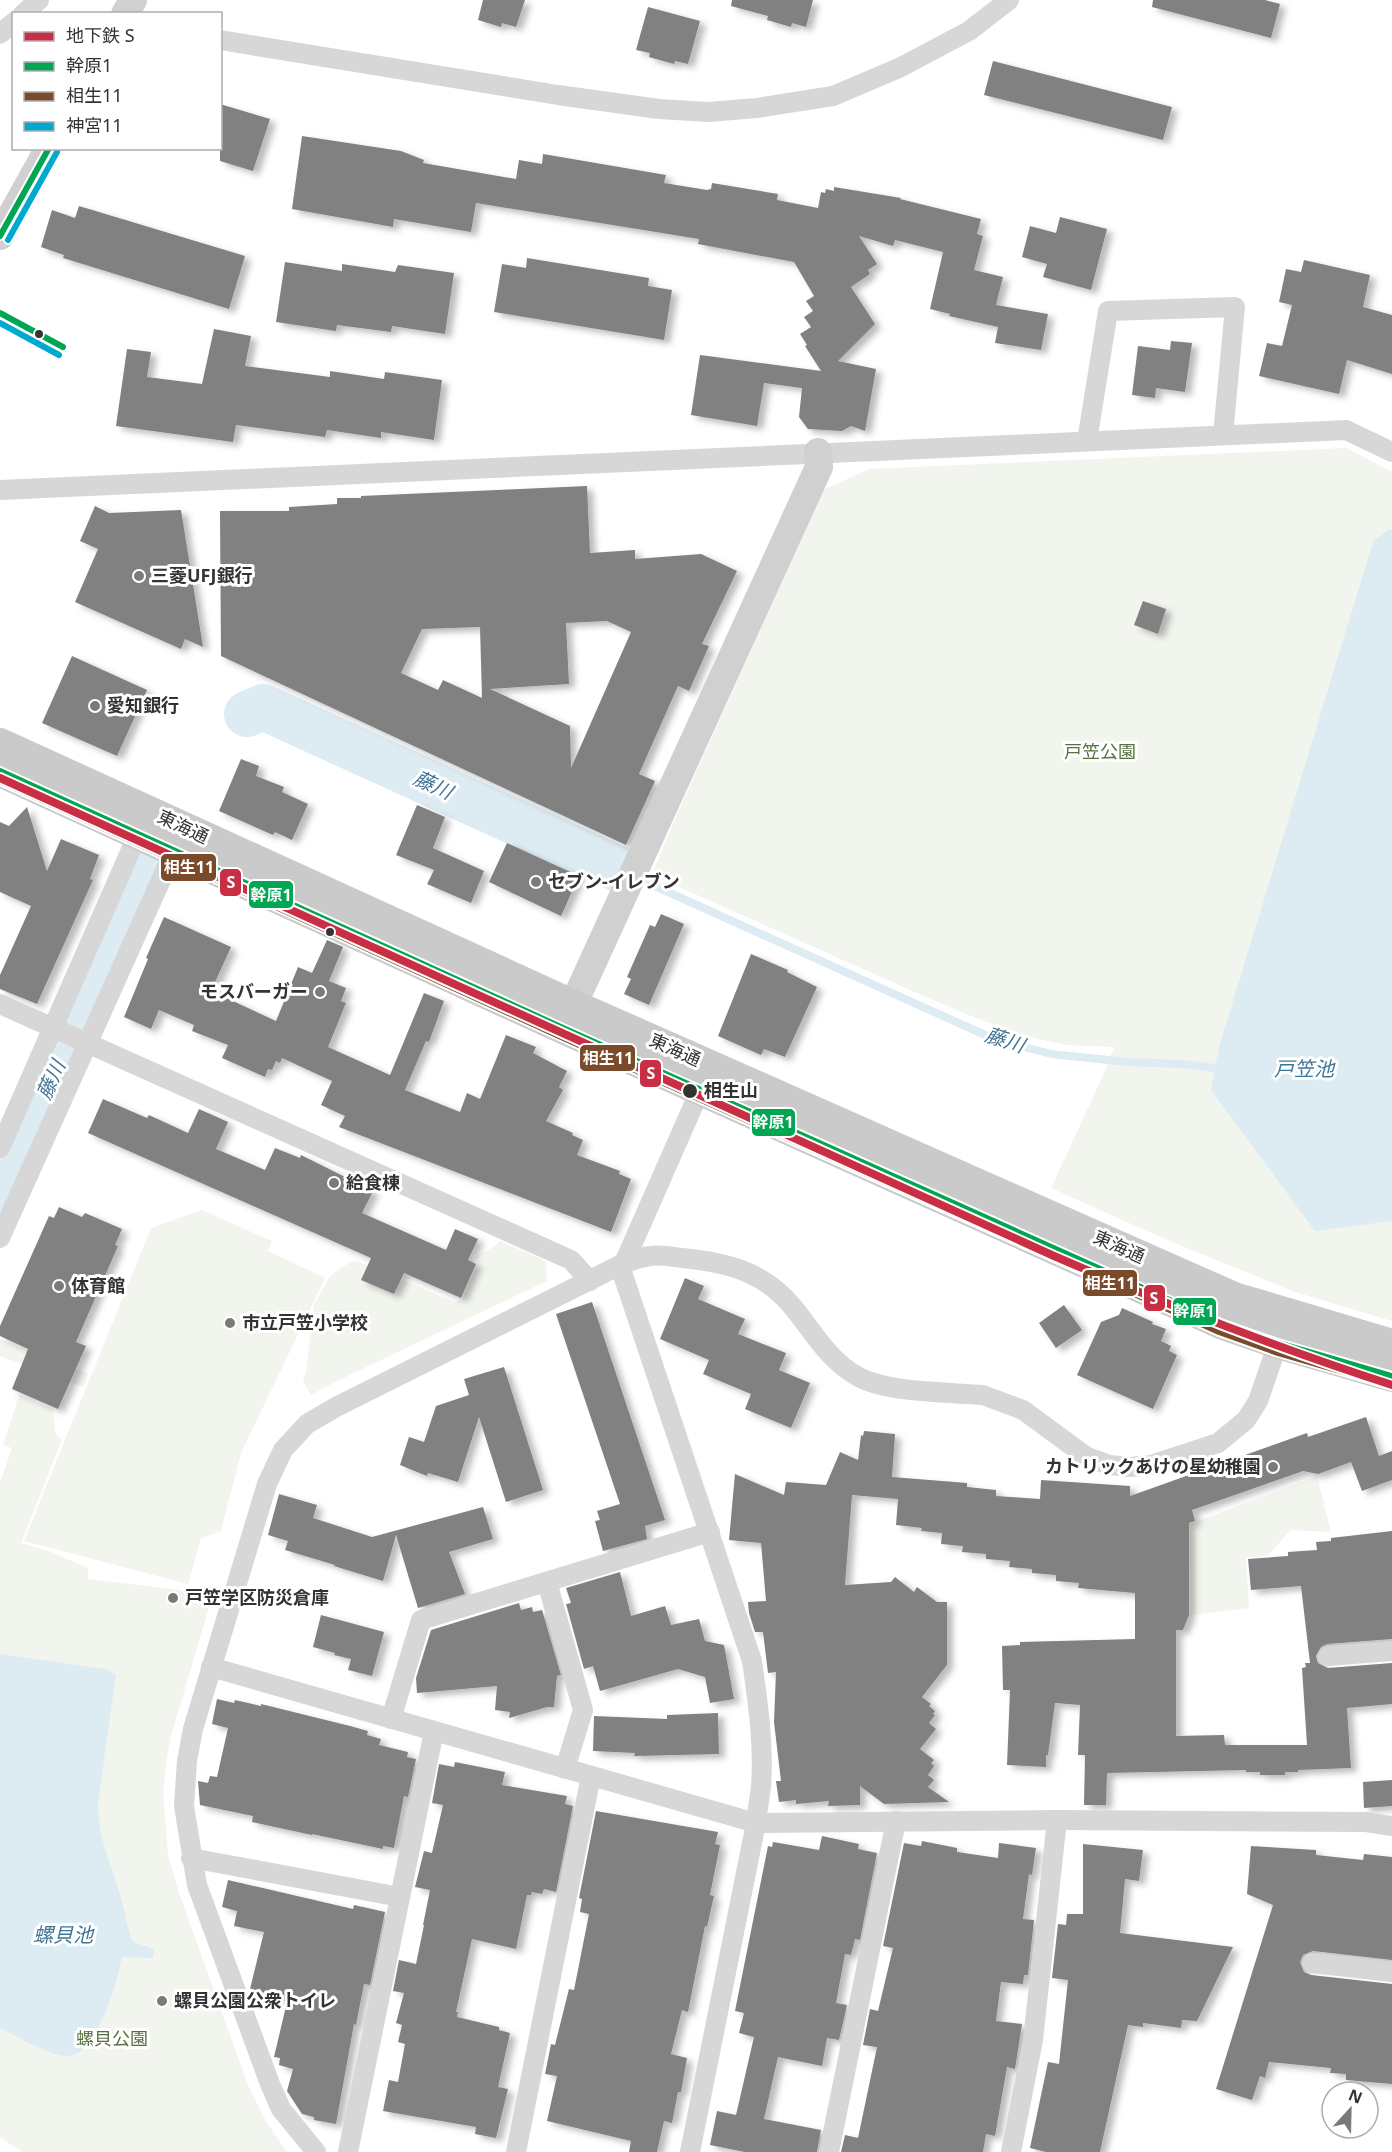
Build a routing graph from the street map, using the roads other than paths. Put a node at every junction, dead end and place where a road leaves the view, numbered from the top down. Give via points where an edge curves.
1 (39, 0) edge
2 (1009, 0) edge
3 (25, 12) edge
4 (12, 24) edge
5 (0, 33) edge
6 (222, 40) edge
7 (48, 150) edge
8 (0, 236) edge
9 (1223, 435) junction
10 (1087, 441) junction
11 (818, 452) junction
12 (1392, 452) edge
13 (0, 490) edge
14 (0, 744) edge
15 (0, 771) edge
16 (138, 834) junction
17 (174, 851) junction
18 (0, 1004) edge
19 (568, 1016) junction
20 (71, 1036) junction
21 (705, 1077) junction
22 (0, 1148) edge
23 (0, 1238) edge
24 (622, 1265) junction
25 (591, 1281) junction
26 (1278, 1343) junction
27 (1391, 1371) edge
28 (710, 1533) junction
29 (547, 1582) junction
30 (1392, 1651) edge
31 (1328, 1656) dead end
32 (211, 1667) junction
33 (391, 1719) junction
34 (434, 1731) junction
35 (565, 1769) junction
36 (591, 1776) junction
37 (1057, 1820) junction
38 (896, 1821) junction
39 (756, 1823) junction
40 (1392, 1826) edge
41 (191, 1858) junction
42 (400, 1897) junction
43 (1312, 1963) dead end
44 (1392, 1972) edge
45 (314, 2152) edge
46 (348, 2152) edge
47 (516, 2152) edge
48 (690, 2152) edge
49 (829, 2152) edge
50 (1011, 2152) edge

1 - 3 street
2 - 6 street via 969,31 899,68 833,96 708,112 558,95
4 - 5 street
7 - 8 street
9 - 10 street
9 - 10 street via 1235,307 1108,311
9 - 12 street via 1346,430
10 - 11 street
11 - 13 street
11 - 19 street via 819,466
14 - 19 main road, 東海通
15 - 16 main road, 東海通
16 - 17 main road, 東海通
16 - 20 street
17 - 19 main road, 東海通
17 - 20 street
18 - 20 street
19 - 21 main road, 東海通
20 - 22 street
20 - 23 street
20 - 25 street via 572,1260
21 - 24 street
21 - 26 main road, 東海通 via 1223,1324
21 - 27 main road, 東海通 via 1234,1298
24 - 25 street
24 - 26 street via 651,1256 714,1261 759,1277 790,1304 824,1348 859,1377 881,1386 991,1397 1023,1410 1087,1456 1109,1465 1151,1465 1218,1443 1246,1420 1258,1401
24 - 28 street
25 - 32 street via 307,1424 283,1450 267,1484
26 - 27 main road, 東海通
28 - 29 street
28 - 39 street via 752,1661 761,1759
29 - 33 street via 421,1620
29 - 35 street via 583,1710
30 - 31 street
32 - 33 street
32 - 41 street via 187,1761 184,1806
33 - 34 street
34 - 35 street
34 - 42 street
35 - 36 street
36 - 39 street
36 - 47 street
37 - 38 street
37 - 40 street via 1366,1822
37 - 50 street via 1033,2040
38 - 39 street
38 - 49 street
39 - 48 street
41 - 42 street
41 - 45 street via 197,1885 270,2084 281,2109
42 - 46 street
43 - 44 street

